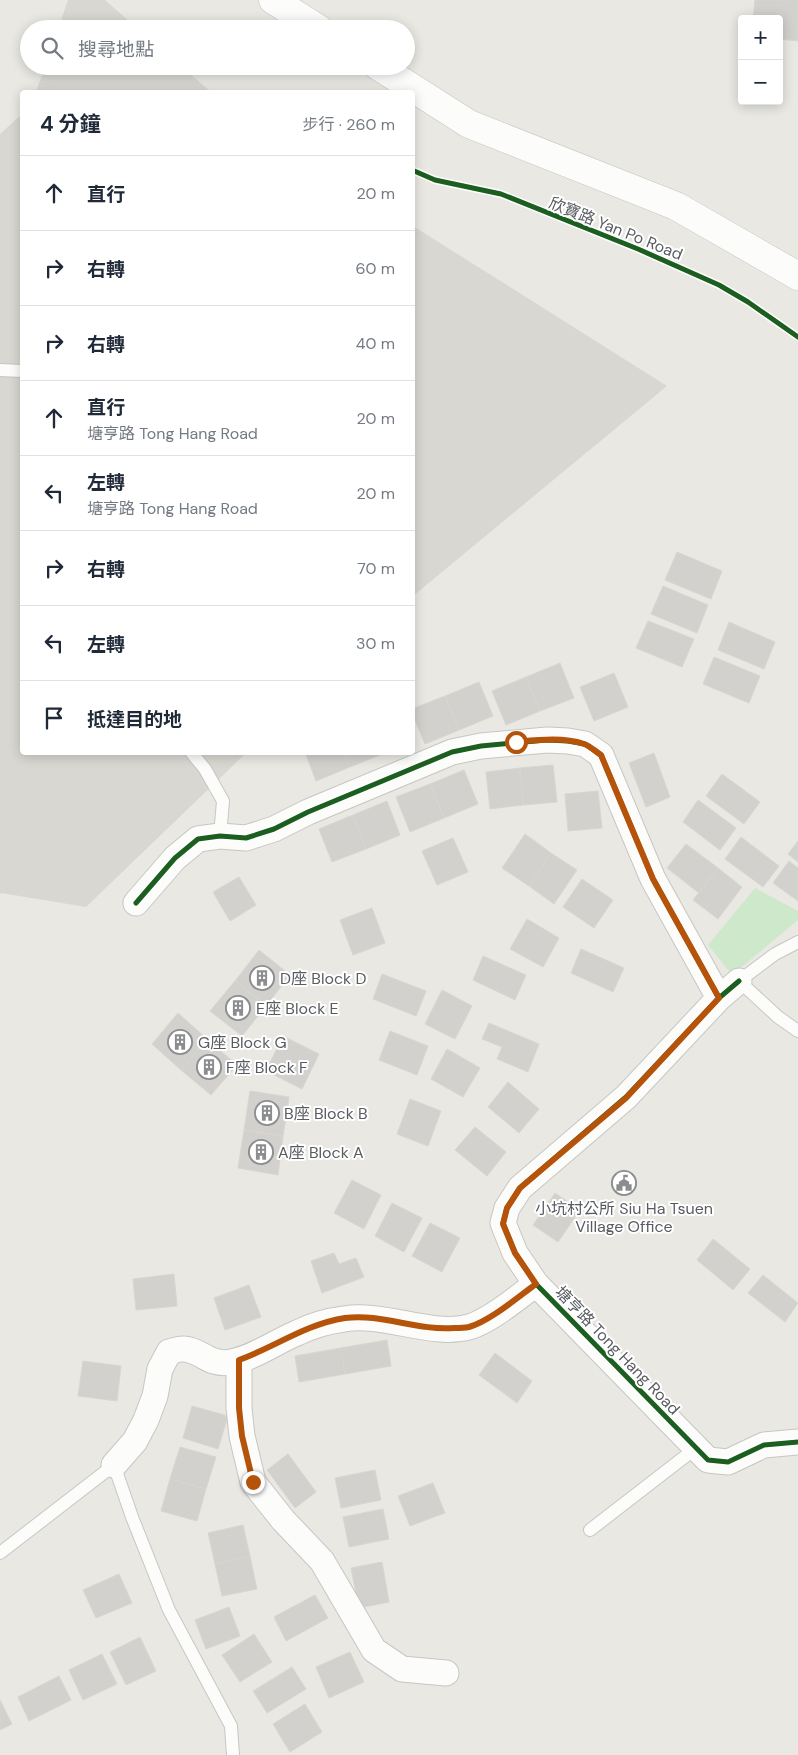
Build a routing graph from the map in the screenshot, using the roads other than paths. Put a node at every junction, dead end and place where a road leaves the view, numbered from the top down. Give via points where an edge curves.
1 (273, 0) edge
2 (305, 20) edge
3 (392, 75) edge
4 (798, 276) edge
5 (0, 370) edge
6 (20, 371) edge
7 (193, 755) edge
8 (220, 836) junction
9 (136, 903) dead end
10 (798, 942) edge
11 (738, 981) junction
12 (719, 998) junction
13 (798, 1031) edge
14 (536, 1284) junction
15 (239, 1360) junction
16 (798, 1442) edge
17 (696, 1448) junction
18 (114, 1465) junction
19 (590, 1530) dead end
20 (0, 1552) edge
21 (446, 1673) dead end
22 (233, 1755) edge

1 - 2 street
3 - 4 street via 469,124 676,206
5 - 6 lane
7 - 8 lane via 223,800
8 - 9 street via 198,840 175,858
8 - 12 street via 246,838 274,829 452,752 547,740 585,744 601,755 653,879
10 - 11 lane
11 - 12 street, 塘亨路 Tong Hang Road
11 - 13 lane
12 - 14 street, 塘亨路 Tong Hang Road via 626,1098 520,1188 507,1208 503,1224 515,1253
14 - 15 street via 491,1316 469,1327 443,1329 371,1317 345,1318 298,1332
14 - 17 street, 塘亨路 Tong Hang Road
15 - 18 street via 219,1363 184,1348 170,1352 160,1369 146,1420 135,1441
15 - 21 street via 242,1436 253,1482 322,1561 374,1650 402,1669
16 - 17 street, 塘亨路 Tong Hang Road via 764,1445 728,1462 708,1460
17 - 19 lane
18 - 20 lane
18 - 22 lane via 169,1610 231,1726

